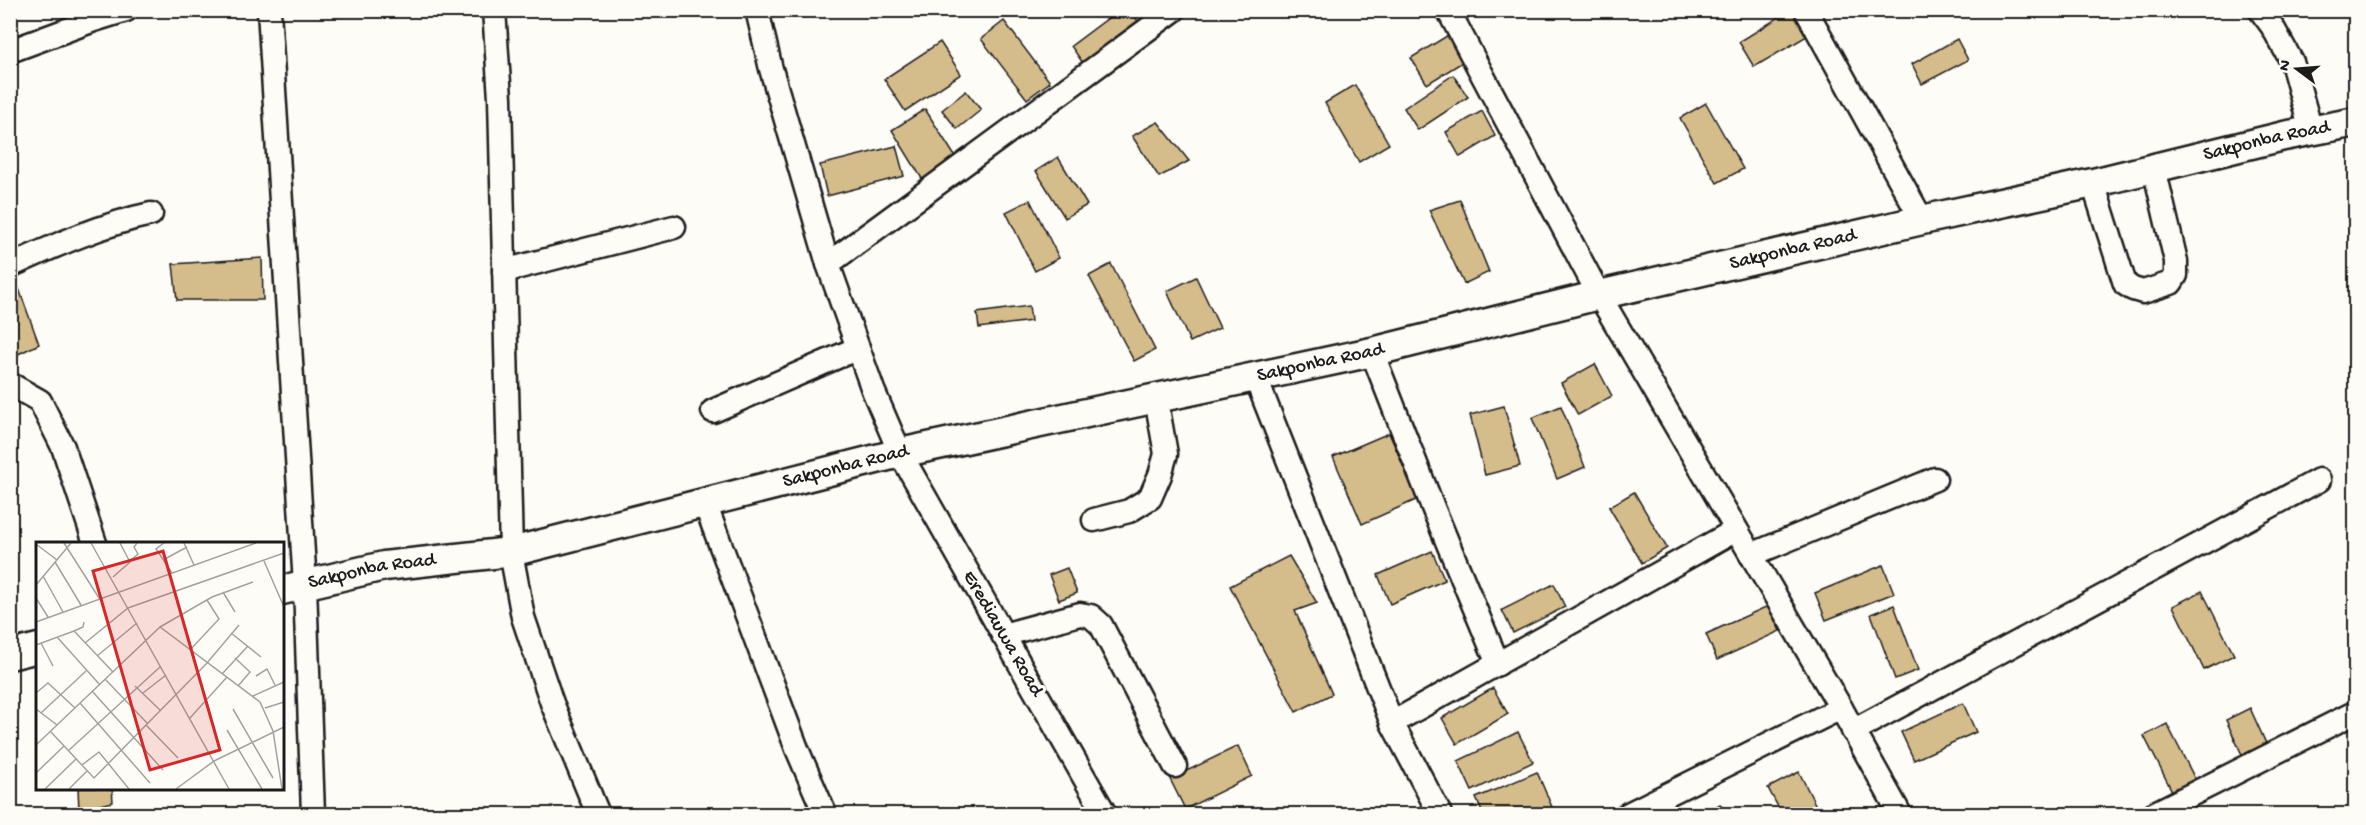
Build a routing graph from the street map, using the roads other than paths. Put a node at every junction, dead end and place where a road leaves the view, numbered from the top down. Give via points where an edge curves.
1 (126, 10) edge
2 (269, 10) edge
3 (494, 10) edge
4 (757, 10) edge
5 (1174, 10) edge
6 (1448, 10) edge
7 (1806, 10) edge
8 (2260, 10) edge
9 (94, 15) edge
10 (10, 51) edge
11 (2355, 122) edge
12 (2311, 131) junction
13 (2154, 168) junction
14 (2093, 183) junction
15 (152, 214) dead end
16 (1922, 220) junction
17 (674, 227) dead end
18 (828, 264) junction
19 (10, 266) edge
20 (504, 271) junction
21 (1599, 295) junction
22 (858, 348) junction
23 (1372, 352) junction
24 (1256, 376) junction
25 (10, 384) edge
26 (1156, 398) junction
27 (713, 411) dead end
28 (900, 453) junction
29 (1935, 479) dead end
30 (2319, 480) dead end
31 (704, 501) junction
32 (1094, 520) dead end
33 (1736, 530) junction
34 (95, 542) edge
35 (511, 552) junction
36 (1751, 555) junction
37 (293, 588) edge
38 (1003, 635) junction
39 (36, 648) edge
40 (10, 655) edge
41 (1498, 664) junction
42 (1840, 708) junction
43 (2355, 712) edge
44 (1392, 723) junction
45 (1852, 731) junction
46 (1175, 766) dead end
47 (313, 814) edge
48 (598, 814) edge
49 (825, 814) edge
50 (1105, 814) edge
51 (1440, 814) edge
52 (1628, 814) edge
53 (1900, 814) edge
54 (2153, 814) edge

1 - 9 street
2 - 37 street
3 - 20 street
4 - 18 street, Erediauwa Road
5 - 18 street
6 - 21 street
7 - 16 street
8 - 12 street via 2292,62
9 - 10 street
11 - 12 main road, Sakponba Road
12 - 13 main road, Sakponba Road
13 - 14 main road, Sakponba Road
13 - 14 street via 2176,275 2171,283 2143,292 2125,284
14 - 16 main road, Sakponba Road
15 - 19 street via 73,239
16 - 21 main road, Sakponba Road
17 - 20 street
18 - 22 street, Erediauwa Road
20 - 35 street
21 - 23 main road, Sakponba Road
21 - 33 street
22 - 27 street
22 - 28 street, Erediauwa Road
23 - 24 main road, Sakponba Road
23 - 41 street
24 - 26 main road, Sakponba Road
24 - 44 street
25 - 34 street via 40,401 63,447
26 - 28 main road, Sakponba Road
26 - 32 street via 1166,454 1150,498 1129,511
28 - 31 main road, Sakponba Road
28 - 38 street, Erediauwa Road
29 - 36 street
30 - 45 street
31 - 35 main road, Sakponba Road
31 - 49 street via 796,749
33 - 36 street
33 - 41 street
35 - 37 main road, Sakponba Road via 384,566
35 - 48 street via 523,617 552,703
36 - 42 street
37 - 47 street
38 - 46 street via 1080,614 1091,616 1101,625
38 - 50 street, Erediauwa Road
39 - 40 main road
41 - 44 street
42 - 45 street
42 - 52 street
43 - 54 street
44 - 51 street
45 - 53 street

